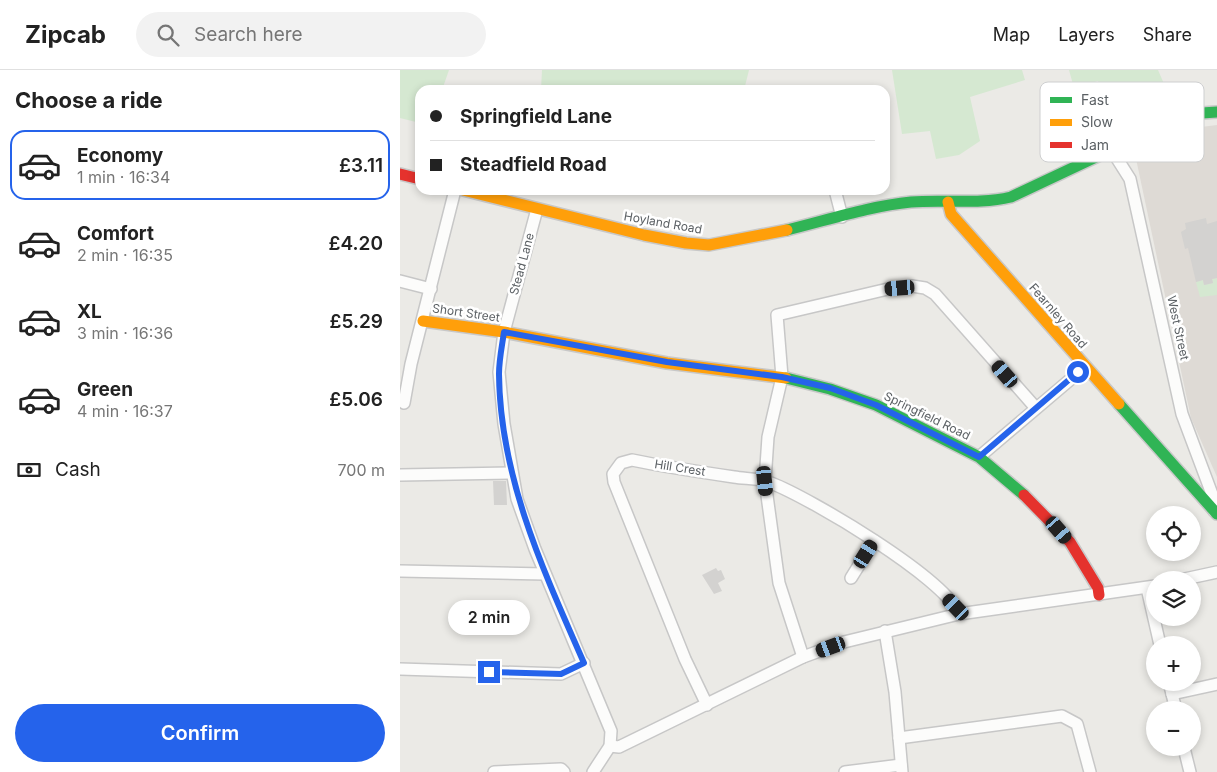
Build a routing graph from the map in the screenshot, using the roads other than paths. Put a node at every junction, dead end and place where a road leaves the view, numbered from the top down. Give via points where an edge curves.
1 (1217, 112) edge
2 (1204, 113) edge
3 (1083, 162) edge
4 (1119, 162) edge
5 (400, 174) edge
6 (415, 178) edge
7 (454, 195) edge
8 (482, 195) edge
9 (836, 195) edge
10 (948, 202) junction
11 (537, 209) junction
12 (842, 218) junction
13 (400, 281) edge
14 (431, 289) junction
15 (423, 321) junction
16 (504, 332) junction
17 (406, 364) edge
18 (1085, 367) junction
19 (782, 377) junction
20 (404, 403) dead end
21 (1035, 408) junction
22 (979, 457) junction
23 (512, 473) junction
24 (400, 475) edge
25 (765, 481) junction
26 (1216, 512) edge
27 (874, 541) junction
28 (400, 571) edge
29 (1217, 572) edge
30 (545, 574) junction
31 (1201, 575) edge
32 (851, 578) dead end
33 (1146, 588) edge
34 (1099, 596) junction
35 (959, 614) junction
36 (885, 631) junction
37 (803, 657) junction
38 (584, 663) junction
39 (400, 669) edge
40 (1217, 684) edge
41 (1171, 691) edge
42 (1172, 694) junction
43 (1174, 701) edge
44 (707, 706) junction
45 (899, 738) junction
46 (610, 746) junction
47 (1186, 756) edge
48 (902, 768) edge
49 (595, 771) edge
50 (494, 772) edge
51 (564, 772) edge
52 (845, 772) edge
53 (1090, 772) edge
54 (1190, 772) edge

1 - 2 main road, Hoyland Road
3 - 10 main road, Hoyland Road via 1011,197 990,202
4 - 26 street, West Street via 1130,178 1182,414
5 - 6 main road
7 - 14 street
8 - 11 main road, Hoyland Road
9 - 12 street
10 - 12 main road, Hoyland Road via 881,206
10 - 18 main road, Fearnley Road via 951,214
11 - 12 main road, Hoyland Road via 644,235 709,244 744,240
11 - 16 street, Stead Lane
13 - 14 street
14 - 15 street
15 - 16 main road, Short Street
15 - 17 street
16 - 19 main road, Springfield Road via 667,362
16 - 23 street, Stead Lane via 499,372
17 - 20 street
18 - 21 street
18 - 26 main road, Fearnley Road
19 - 21 street via 777,315 912,286 935,294
19 - 22 main road, Springfield Road via 830,388 876,405
19 - 25 street via 768,437
21 - 22 street
22 - 34 main road, Springfield Road via 1020,491 1070,542 1098,588
23 - 24 street
23 - 30 street, Stead Lane via 517,499
25 - 27 street, Hill Crest
25 - 37 street via 779,583
25 - 44 street, Hill Crest via 632,460 622,463 613,474 685,659
27 - 32 street
27 - 35 street, Hill Crest via 927,577
28 - 30 street
29 - 31 street
30 - 38 street, Stead Lane
33 - 34 street
34 - 35 street
35 - 36 street
36 - 37 street
36 - 45 street
37 - 44 street
38 - 39 street via 561,674
38 - 46 street, Stead Lane via 611,731
40 - 42 street
41 - 42 street
42 - 43 street
44 - 46 street via 618,747
45 - 48 street
45 - 53 street via 1062,716 1077,724
46 - 49 street
47 - 54 street
48 - 52 street
50 - 51 street via 561,769

